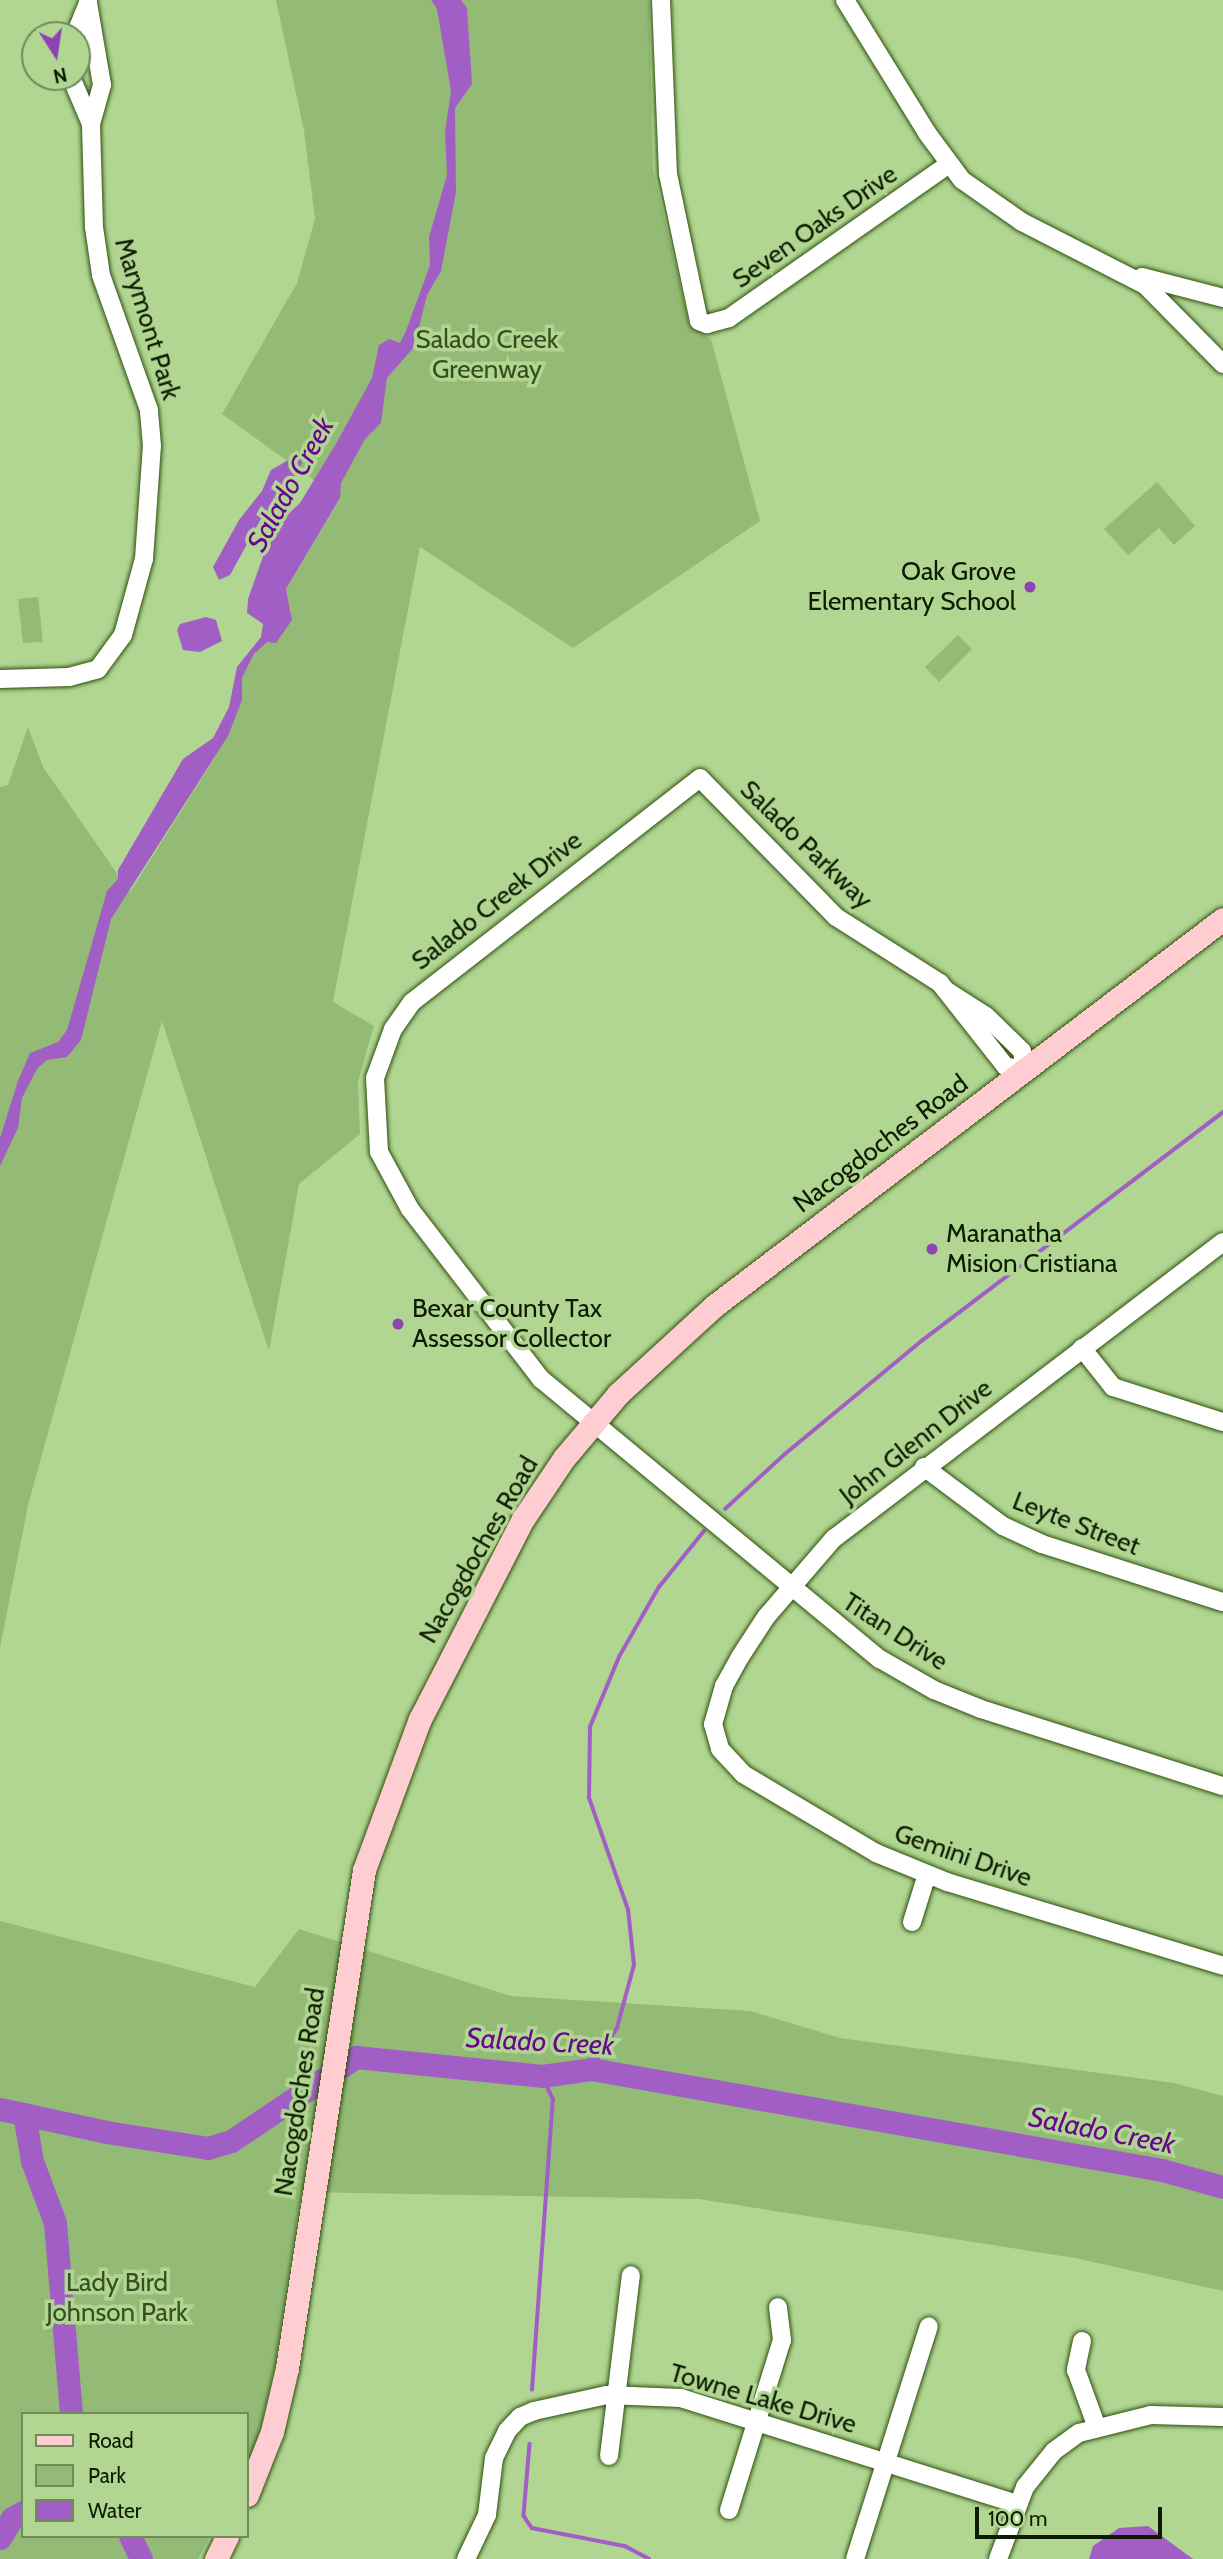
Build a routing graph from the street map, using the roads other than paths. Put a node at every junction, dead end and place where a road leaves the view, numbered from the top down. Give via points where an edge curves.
1 (661, 0) edge
2 (845, 0) edge
3 (88, 1) edge
4 (80, 21) edge
5 (77, 91) edge
6 (91, 124) junction
7 (949, 164) junction
8 (1129, 273) junction
9 (1223, 298) edge
10 (1223, 364) edge
11 (0, 679) edge
12 (700, 778) joint
13 (1223, 919) edge
14 (1026, 1069) junction
15 (1223, 1242) edge
16 (1082, 1348) junction
17 (1223, 1422) edge
18 (593, 1424) junction
19 (924, 1467) junction
20 (790, 1588) junction
21 (1223, 1602) edge
22 (717, 1740) joint
23 (1223, 1786) edge
24 (928, 1874) junction
25 (912, 1923) dead end
26 (1223, 1966) edge
27 (631, 2275) dead end
28 (778, 2307) dead end
29 (929, 2326) dead end
30 (1082, 2341) dead end
31 (617, 2394) junction
32 (1223, 2417) edge
33 (757, 2421) junction
34 (1096, 2426) junction
35 (609, 2456) dead end
36 (886, 2463) junction
37 (248, 2492) edge
38 (1017, 2504) junction
39 (729, 2510) dead end
40 (226, 2538) edge
41 (216, 2559) edge
42 (466, 2559) edge
43 (855, 2559) edge
44 (998, 2559) edge

1 - 7 street, Seven Oaks Drive via 668,174 694,314 707,324 729,318
2 - 7 street
3 - 4 street, Marymont Park
3 - 6 street, Marymont Park via 102,85
5 - 6 street, Marymont Park
6 - 11 street, Marymont Park via 97,255 145,395 152,429 144,559 123,635 98,669 69,677
7 - 8 street via 998,208
8 - 9 street
8 - 10 street via 1169,306
12 - 14 street, Salado Parkway via 836,917 910,960 986,1016 1022,1051
12 - 18 street, Salado Creek Drive via 412,1002 379,1062 374,1100 379,1152 395,1188 534,1371
13 - 14 main road, Nacogdoches Road
14 - 18 main road, Nacogdoches Road via 714,1306
15 - 16 street, John Glenn Drive
16 - 17 street via 1114,1387
16 - 19 street, John Glenn Drive
18 - 20 street, Titan Drive
18 - 37 main road, Nacogdoches Road via 523,1519 420,1719 374,1833 349,1952 287,2368 272,2432
19 - 20 street, John Glenn Drive via 834,1538
19 - 21 street, Leyte Street via 975,1508 1032,1540
20 - 22 street, John Glenn Drive via 723,1686 713,1710
20 - 23 street, Titan Drive via 880,1659 954,1699
22 - 24 street, Gemini Drive via 743,1774 793,1807 858,1845
24 - 25 street
24 - 26 street, Gemini Drive
27 - 31 street
28 - 33 street via 782,2340
29 - 36 street
30 - 34 street via 1076,2370
31 - 33 street, Towne Lake Drive via 681,2398
31 - 35 street
31 - 42 street, Towne Lake Drive via 553,2404 520,2417 507,2431 494,2458 487,2515
32 - 34 street via 1151,2415
33 - 36 street, Towne Lake Drive
33 - 39 street
34 - 38 street via 1054,2451
36 - 38 street, Towne Lake Drive
36 - 43 street
38 - 44 street
40 - 41 main road

